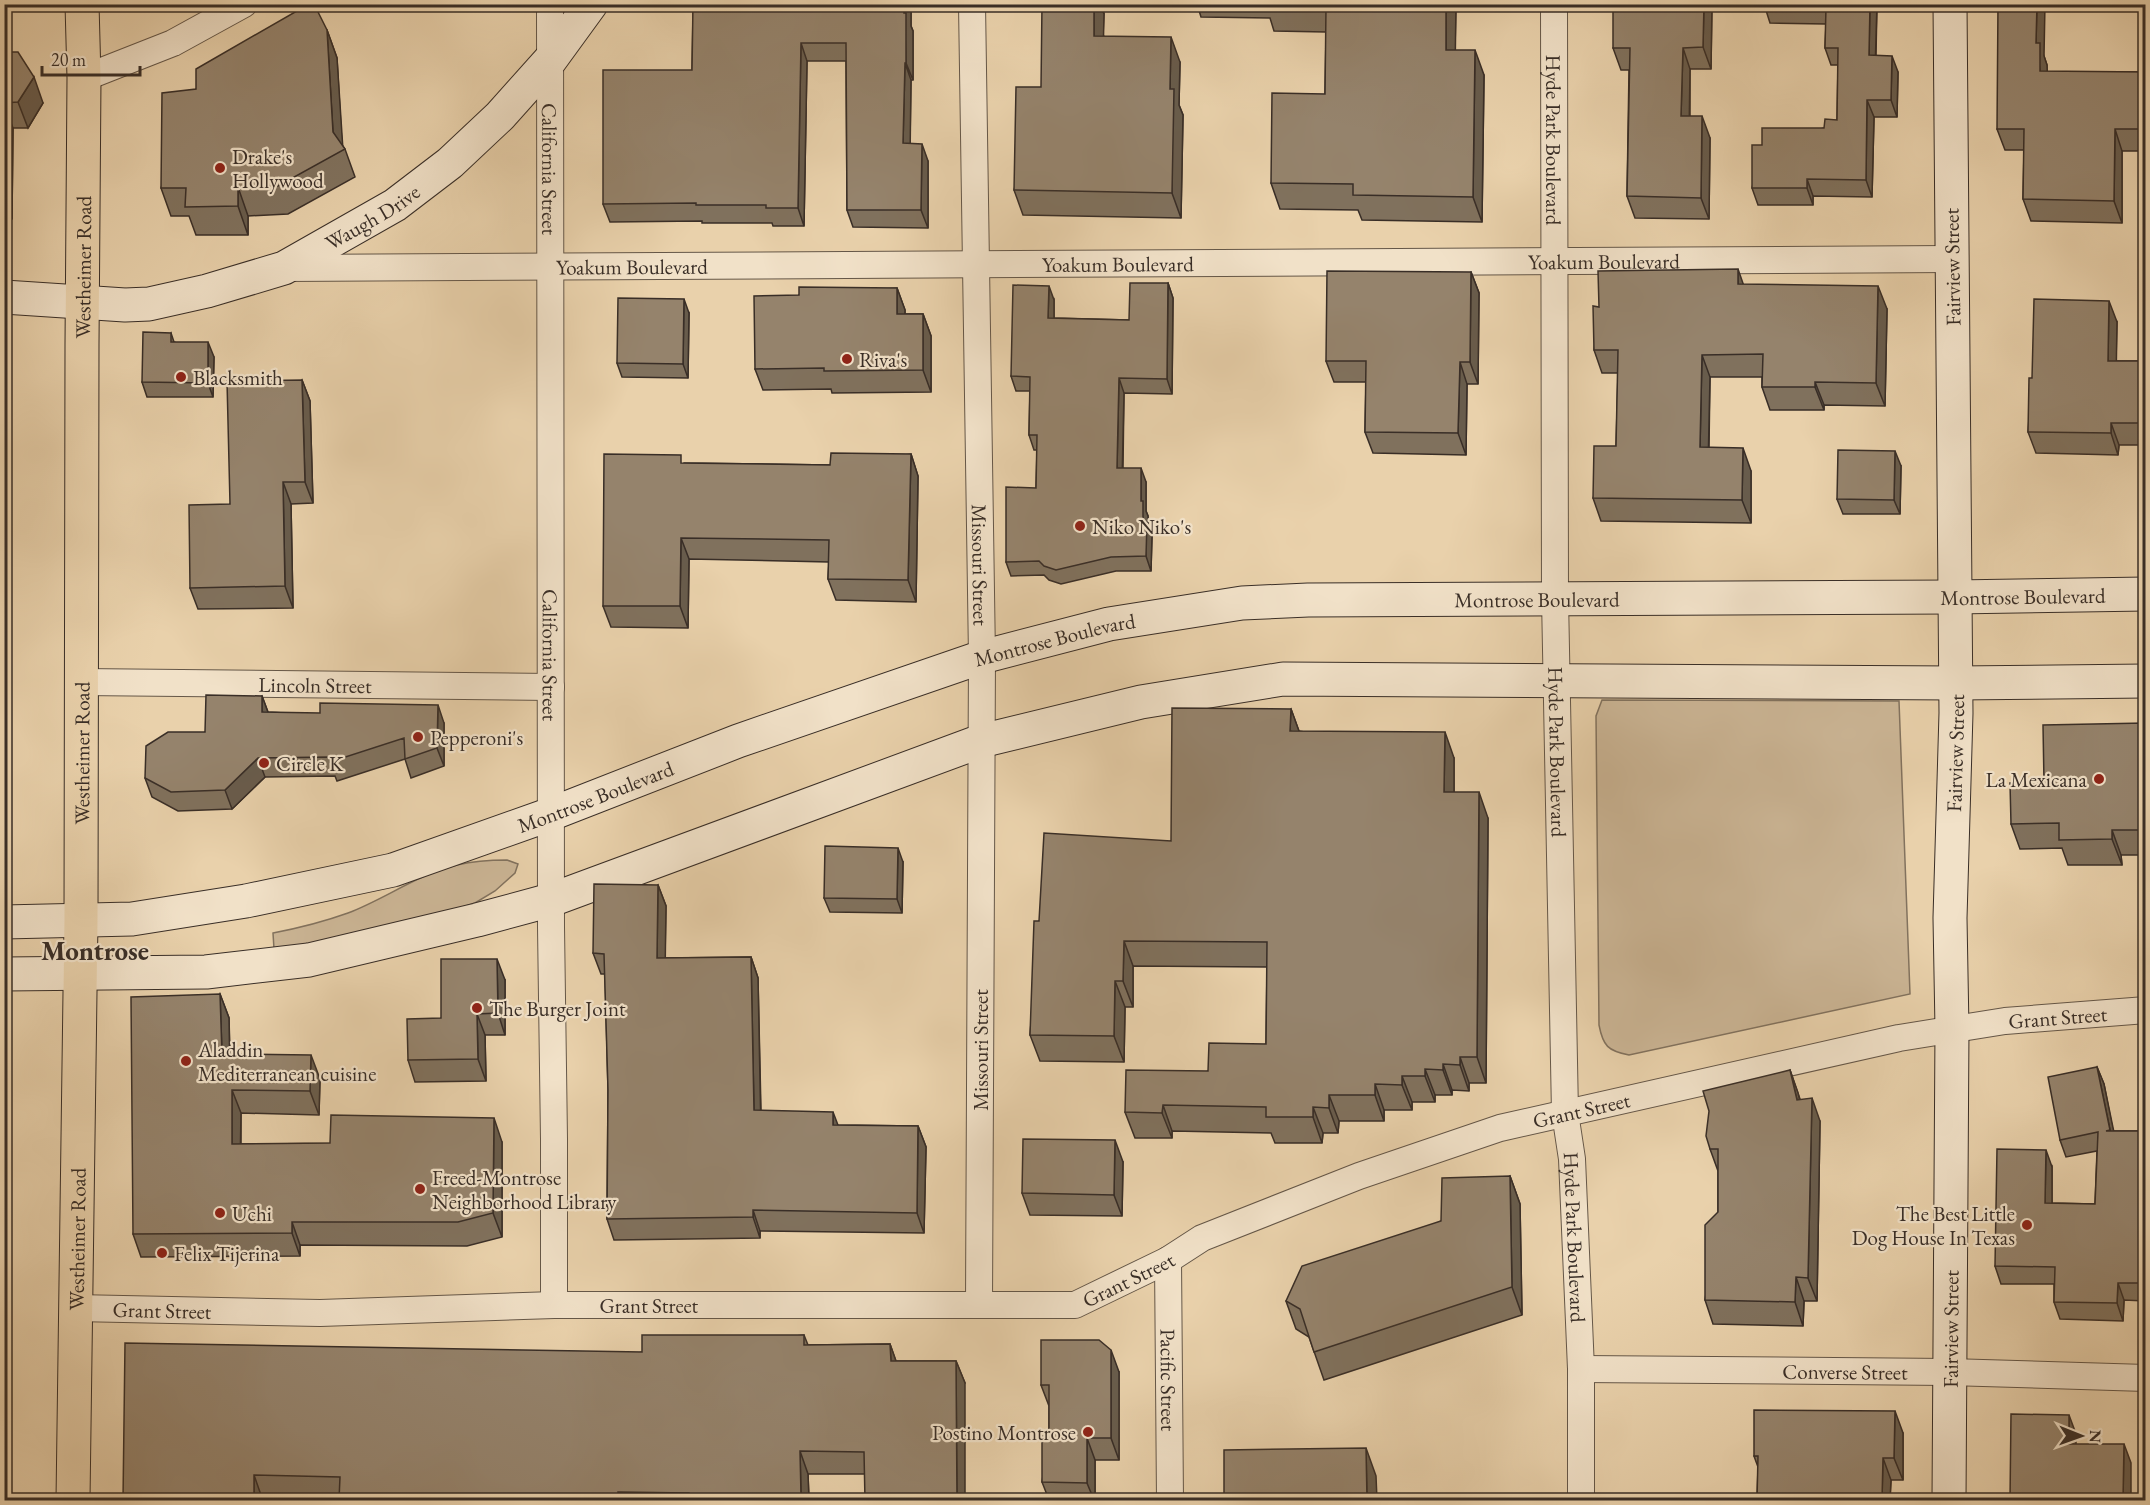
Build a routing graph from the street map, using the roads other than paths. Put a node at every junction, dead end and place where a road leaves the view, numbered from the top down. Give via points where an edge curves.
1 (82, 4) edge
2 (244, 4) edge
3 (550, 4) edge
4 (591, 4) edge
5 (972, 4) edge
6 (1554, 4) edge
7 (1950, 4) edge
8 (551, 59) junction
9 (84, 78) junction
10 (1952, 259) junction
11 (1554, 260) junction
12 (976, 264) junction
13 (549, 266) junction
14 (284, 268) junction
15 (4, 297) edge
16 (83, 302) junction
17 (2145, 594) edge
18 (1954, 597) junction
19 (1555, 598) junction
20 (982, 657) junction
21 (1557, 680) junction
22 (2145, 681) edge
23 (81, 682) junction
24 (1956, 683) junction
25 (551, 687) junction
26 (981, 741) junction
27 (551, 814) junction
28 (551, 900) junction
29 (81, 920) junction
30 (4, 922) edge
31 (4, 974) edge
32 (81, 975) junction
33 (2145, 1010) edge
34 (1952, 1029) junction
35 (1564, 1113) junction
36 (1168, 1260) junction
37 (979, 1304) junction
38 (554, 1305) junction
39 (75, 1308) junction
40 (1581, 1369) junction
41 (1949, 1372) junction
42 (2145, 1377) edge
43 (73, 1500) edge
44 (1170, 1500) edge
45 (1581, 1500) edge
46 (1949, 1500) edge

1 - 9 main road, Westheimer Road
2 - 9 street via 173,43
3 - 8 street, California Street
4 - 8 main road, Waugh Drive
5 - 12 street, Missouri Street
6 - 11 street, Hyde Park Boulevard
7 - 10 main road, Fairview Street
8 - 13 street, California Street
8 - 14 main road, Waugh Drive via 450,164 395,205
9 - 16 main road, Westheimer Road
10 - 11 street, Yoakum Boulevard
10 - 18 main road, Fairview Street
11 - 12 street, Yoakum Boulevard
11 - 19 street, Hyde Park Boulevard
12 - 13 street, Yoakum Boulevard
12 - 20 street, Missouri Street
13 - 14 street, Yoakum Boulevard
13 - 25 street, California Street
14 - 16 main road, Waugh Drive via 149,303
15 - 16 main road
16 - 23 main road, Westheimer Road
17 - 18 main road, Montrose Boulevard
18 - 19 main road, Montrose Boulevard
18 - 24 main road, Fairview Street
19 - 20 main road, Montrose Boulevard via 1242,603 1110,624
19 - 21 street, Hyde Park Boulevard
20 - 26 street, Missouri Street
20 - 27 main road, Montrose Boulevard via 738,741
21 - 24 main road
21 - 26 main road via 1283,679 1141,702
21 - 35 street, Hyde Park Boulevard
22 - 24 main road
23 - 25 street, Lincoln Street
23 - 29 main road, Westheimer Road
24 - 34 main road, Fairview Street via 1950,918
25 - 27 street, California Street
26 - 28 main road
26 - 37 street, Missouri Street
27 - 28 street, California Street
27 - 29 main road, Montrose Boulevard via 393,870 246,901 132,919
28 - 32 main road via 309,960 206,972
28 - 38 street, California Street
29 - 30 main road, Montrose Boulevard
29 - 32 main road, Westheimer Road
31 - 32 main road
32 - 39 main road, Westheimer Road
33 - 34 street, Grant Street
34 - 35 street, Grant Street
34 - 41 main road, Fairview Street
35 - 36 street, Grant Street via 1500,1128 1359,1176 1202,1238
35 - 40 street, Hyde Park Boulevard via 1572,1159
36 - 37 street, Grant Street via 1075,1305
36 - 44 street, Pacific Street
37 - 38 street, Grant Street
38 - 39 street, Grant Street via 321,1313
39 - 43 main road, Westheimer Road
40 - 41 street, Converse Street
40 - 45 street, Hyde Park Boulevard
41 - 42 street, Converse Street
41 - 46 main road, Fairview Street

